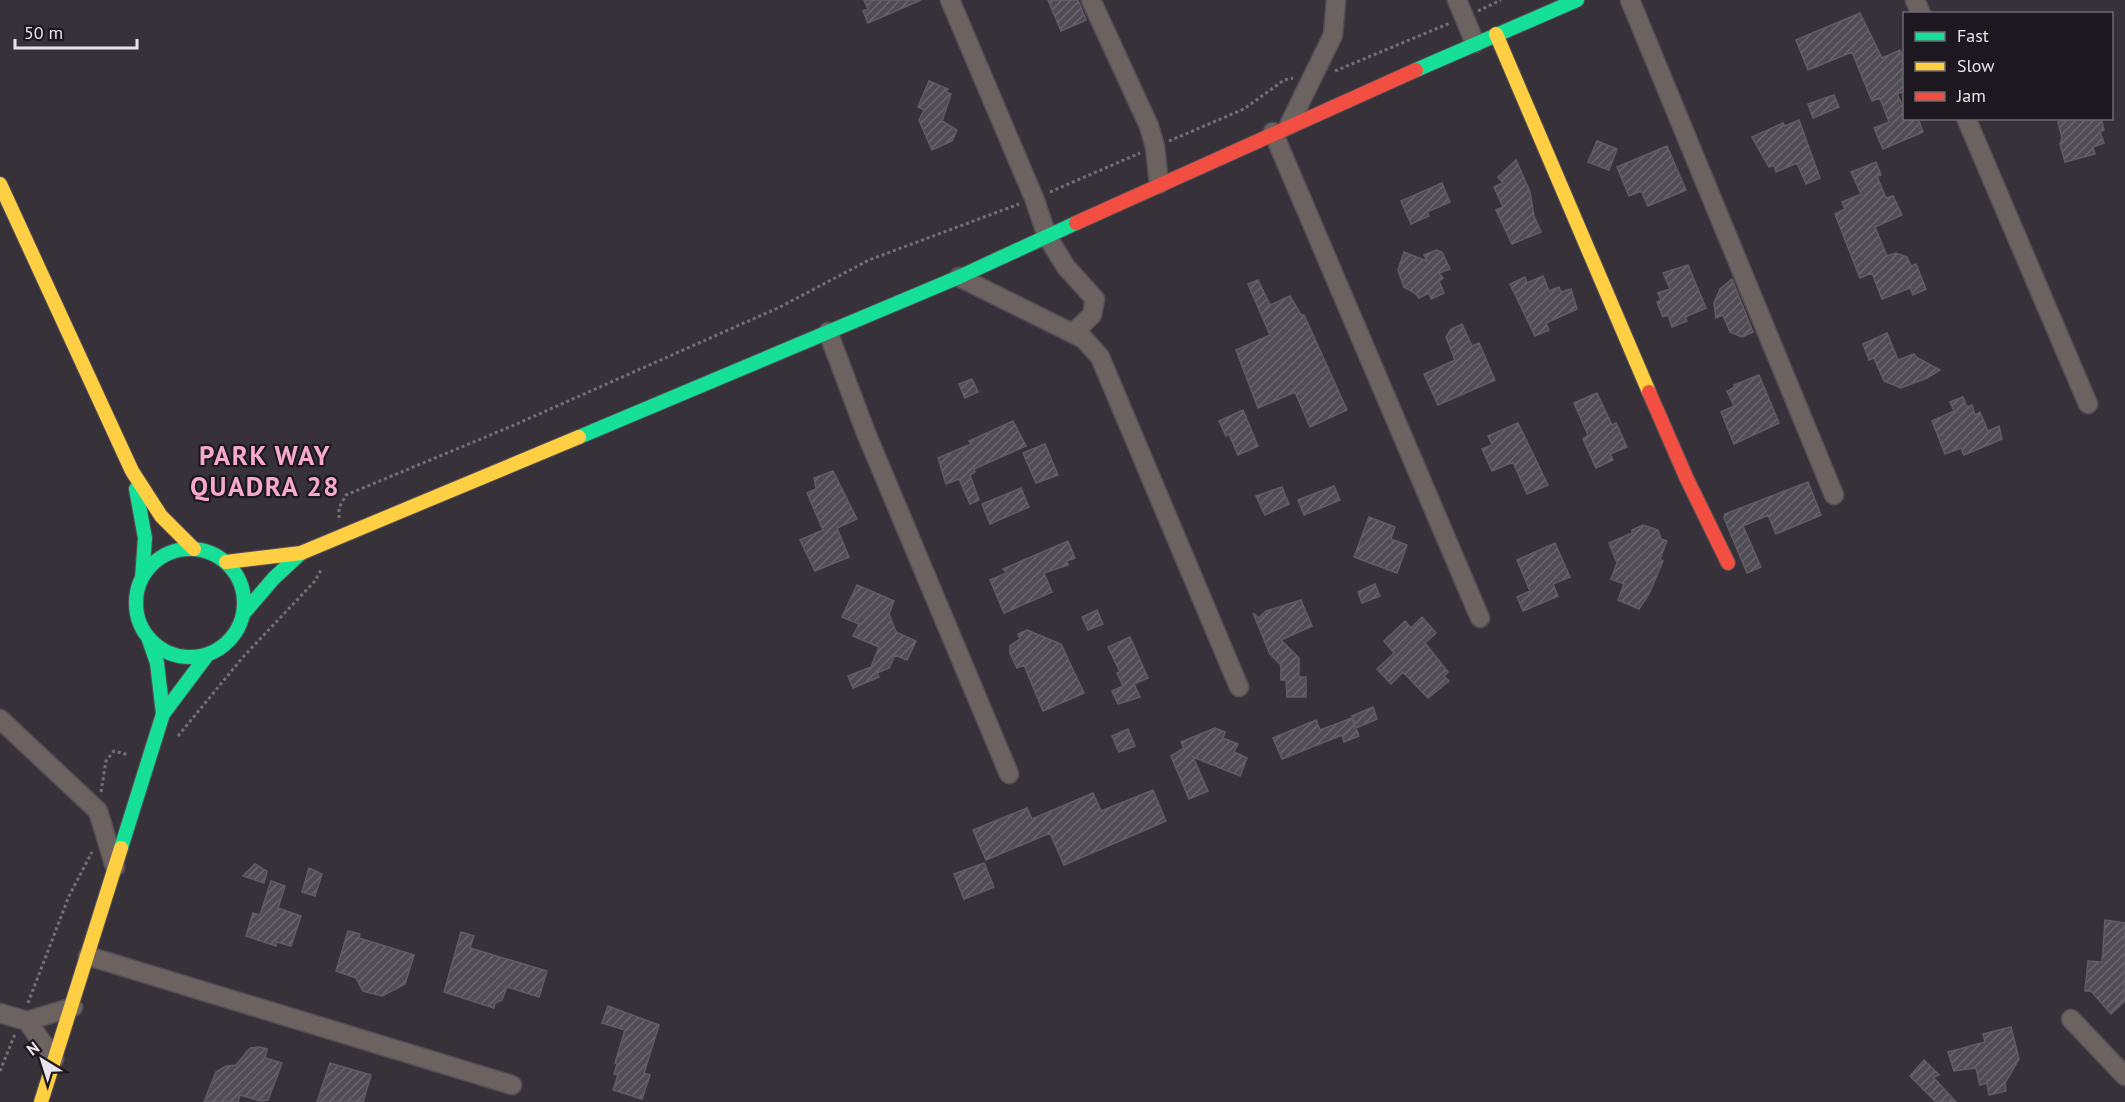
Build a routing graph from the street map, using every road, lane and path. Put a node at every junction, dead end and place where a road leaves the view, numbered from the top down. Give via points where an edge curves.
1 (950, 0) edge
2 (1091, 0) edge
3 (1336, 0) edge
4 (1457, 0) edge
5 (1501, 0) edge
6 (1577, 0) edge
7 (1630, 0) edge
8 (1464, 18) junction
9 (1496, 34) junction
10 (1475, 43) junction
11 (1315, 74) junction
12 (1967, 120) edge
13 (1281, 128) junction
14 (1155, 147) junction
15 (0, 184) edge
16 (1159, 184) junction
17 (1034, 198) junction
18 (1047, 236) junction
19 (959, 277) junction
20 (828, 332) junction
21 (1073, 333) junction
22 (2088, 404) dead end
23 (132, 471) junction
24 (1834, 495) dead end
25 (338, 539) junction
26 (194, 549) junction
27 (301, 553) junction
28 (226, 562) junction
29 (1728, 563) dead end
30 (142, 578) junction
31 (244, 613) junction
32 (1480, 618) dead end
33 (148, 637) junction
34 (208, 654) junction
35 (1239, 687) dead end
36 (163, 714) junction
37 (0, 719) edge
38 (176, 738) dead end
39 (149, 759) junction
40 (1009, 774) dead end
41 (98, 811) junction
42 (93, 843) dead end
43 (115, 868) junction
44 (88, 956) junction
45 (73, 1007) junction
46 (0, 1013) edge
47 (2071, 1019) dead end
48 (24, 1020) junction
49 (54, 1059) junction
50 (0, 1071) edge
51 (2125, 1076) edge
52 (512, 1085) dead end
53 (41, 1102) edge

1 - 17 street
2 - 14 street
3 - 11 street via 1333,35
4 - 8 street
5 - 8 path
6 - 9 street
7 - 24 street
8 - 10 street
8 - 11 path via 1333,72
9 - 10 street
9 - 29 street via 1686,477
10 - 13 street
11 - 13 street
11 - 14 path via 1284,80 1244,109
12 - 22 street
13 - 16 street
13 - 32 street
14 - 16 street
14 - 17 path
15 - 23 street
16 - 18 street
17 - 18 street
17 - 25 path via 869,260 770,312 346,495 339,508
18 - 19 street
18 - 21 street via 1066,267 1095,299 1092,315
19 - 20 street
19 - 21 street
20 - 25 street
20 - 40 street
21 - 35 street via 1100,357
23 - 26 street via 162,516
23 - 30 street via 145,538
25 - 27 street
25 - 38 path via 315,581 243,657
26 - 28 street
26 - 30 street via 162,557
27 - 28 street
27 - 31 street
28 - 31 street via 243,590
30 - 33 street via 137,616
31 - 34 street via 228,642
33 - 34 street via 175,655
33 - 36 street via 157,663
34 - 36 street
36 - 39 street
37 - 41 street
39 - 41 path via 114,752 106,761
39 - 43 street
41 - 43 street
42 - 48 path via 92,853 69,896
43 - 44 street
44 - 45 street
44 - 52 street
45 - 48 street
45 - 49 street
46 - 48 street
47 - 51 street
48 - 49 street
48 - 50 path
49 - 53 street

